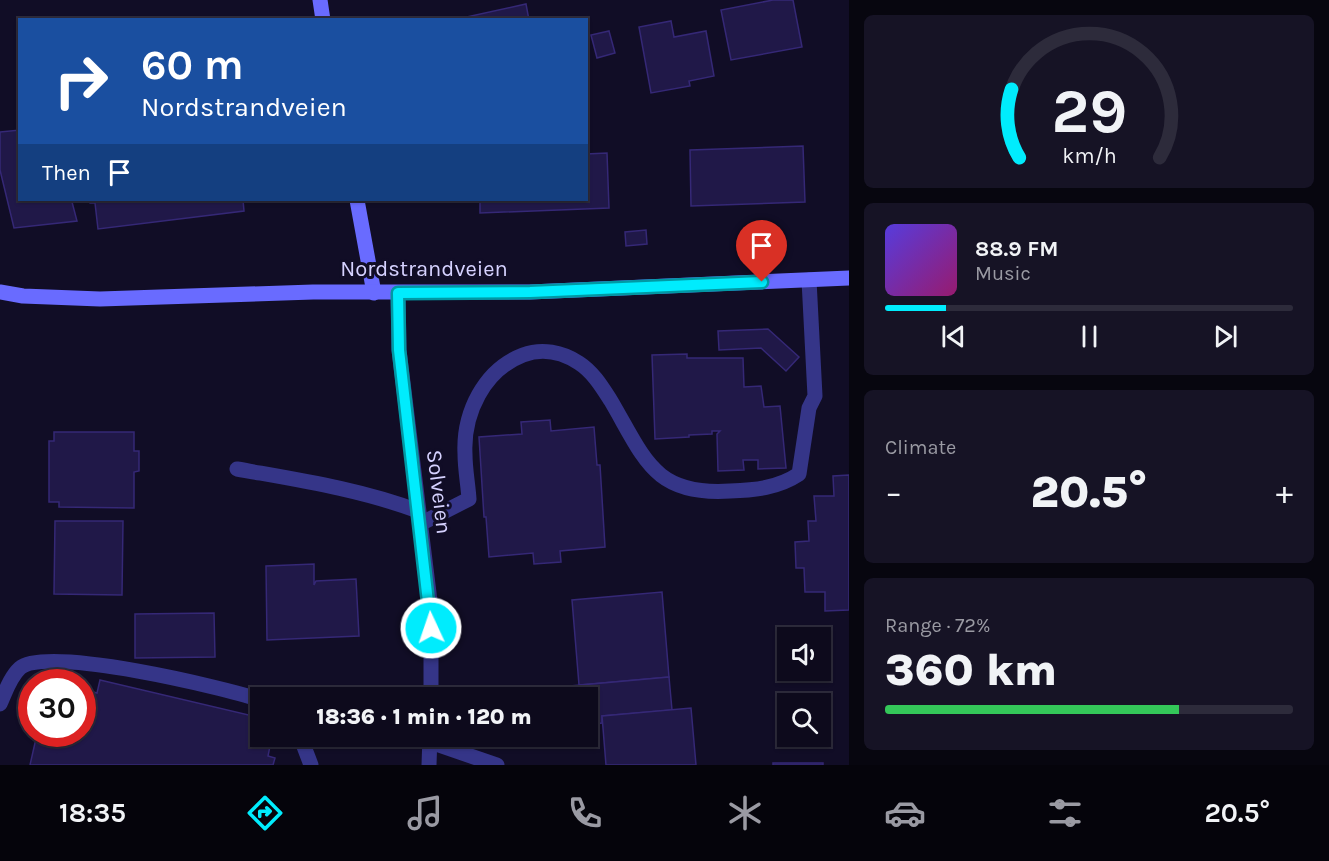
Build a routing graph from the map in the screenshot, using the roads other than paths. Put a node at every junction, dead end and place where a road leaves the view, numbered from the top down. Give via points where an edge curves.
1 (320, 0) edge
2 (323, 18) edge
3 (357, 201) edge
4 (849, 278) edge
5 (809, 280) junction
6 (0, 292) edge
7 (374, 293) junction
8 (398, 293) junction
9 (237, 469) dead end
10 (419, 518) junction
11 (431, 687) edge
12 (250, 698) edge
13 (0, 704) edge
14 (304, 747) edge
15 (430, 747) edge
16 (451, 747) edge
17 (311, 765) edge
18 (429, 765) edge
19 (497, 765) edge

1 - 2 main road
3 - 7 main road
4 - 5 main road, Nordstrandveien
5 - 8 main road, Nordstrandveien via 530,292
5 - 10 street via 815,396 808,408 799,474 789,481 769,488 717,492 675,486 645,459 599,381 566,356 539,351 510,360 496,370 477,397 467,429 465,453 469,499
6 - 7 main road, Nordstrandveien via 100,299
7 - 8 main road, Nordstrandveien
8 - 10 street, Solveien via 399,350
9 - 10 street via 359,493
10 - 11 street, Solveien via 431,609
12 - 13 street via 119,668 55,660 20,668
14 - 17 street
15 - 18 street
16 - 19 street

